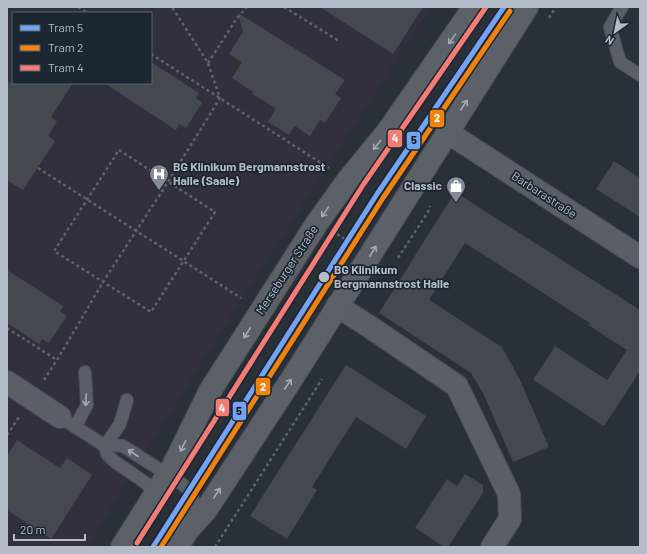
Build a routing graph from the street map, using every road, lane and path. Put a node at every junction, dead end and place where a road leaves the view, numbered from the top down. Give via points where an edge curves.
1 (172, 7) edge
2 (247, 7) edge
3 (284, 7) edge
4 (474, 7) edge
5 (527, 7) edge
6 (622, 7) edge
7 (339, 40) dead end
8 (152, 55) edge
9 (208, 63) junction
10 (640, 74) edge
11 (220, 98) junction
12 (447, 132) junction
13 (38, 168) dead end
14 (348, 180) junction
15 (168, 182) junction
16 (87, 200) junction
17 (317, 223) junction
18 (136, 231) junction
19 (370, 255) junction
20 (640, 257) edge
21 (183, 262) junction
22 (397, 273) dead end
23 (103, 282) junction
24 (242, 299) dead end
25 (337, 306) junction
26 (7, 328) edge
27 (57, 360) junction
28 (85, 372) dead end
29 (7, 382) edge
30 (32, 398) junction
31 (128, 400) dead end
32 (67, 422) junction
33 (7, 435) edge
34 (106, 446) junction
35 (168, 474) junction
36 (152, 500) junction
37 (183, 538) edge
38 (122, 547) edge
39 (492, 547) edge

1 - 9 path
2 - 9 path
3 - 7 path
4 -> 14 main road, Merseburger Straße via 388,131
12 -> 5 main road
6 - 10 lane via 610,27 620,62
8 - 11 path
9 - 11 path
11 - 14 path
11 - 15 path
19 -> 12 main road
12 - 20 street, Barbarastraße
13 - 16 path
14 -> 17 main road, Merseburger Straße
15 - 16 path via 119,150
15 - 18 path
15 - 21 path via 215,212
16 - 18 path
16 - 23 path via 54,251
17 - 19 path
17 -> 35 main road, Merseburger Straße via 210,391
18 - 21 path
18 - 23 path
19 - 22 path
19 - 25 main road
21 - 23 path via 151,312
21 - 24 path
23 - 27 path
37 -> 25 main road via 206,510
25 - 39 street via 458,386 509,494 510,519
26 - 27 path
27 - 30 path
28 -> 32 lane via 87,405
29 - 30 street
30 - 32 street
30 - 33 path
31 - 34 lane via 120,424
32 - 34 lane
35 -> 34 lane via 123,446
34 - 36 lane via 107,454 114,461 147,484 152,492
35 - 36 main road, Merseburger Straße
35 - 37 lane via 189,490 192,496 193,517
36 - 38 main road, Merseburger Straße

